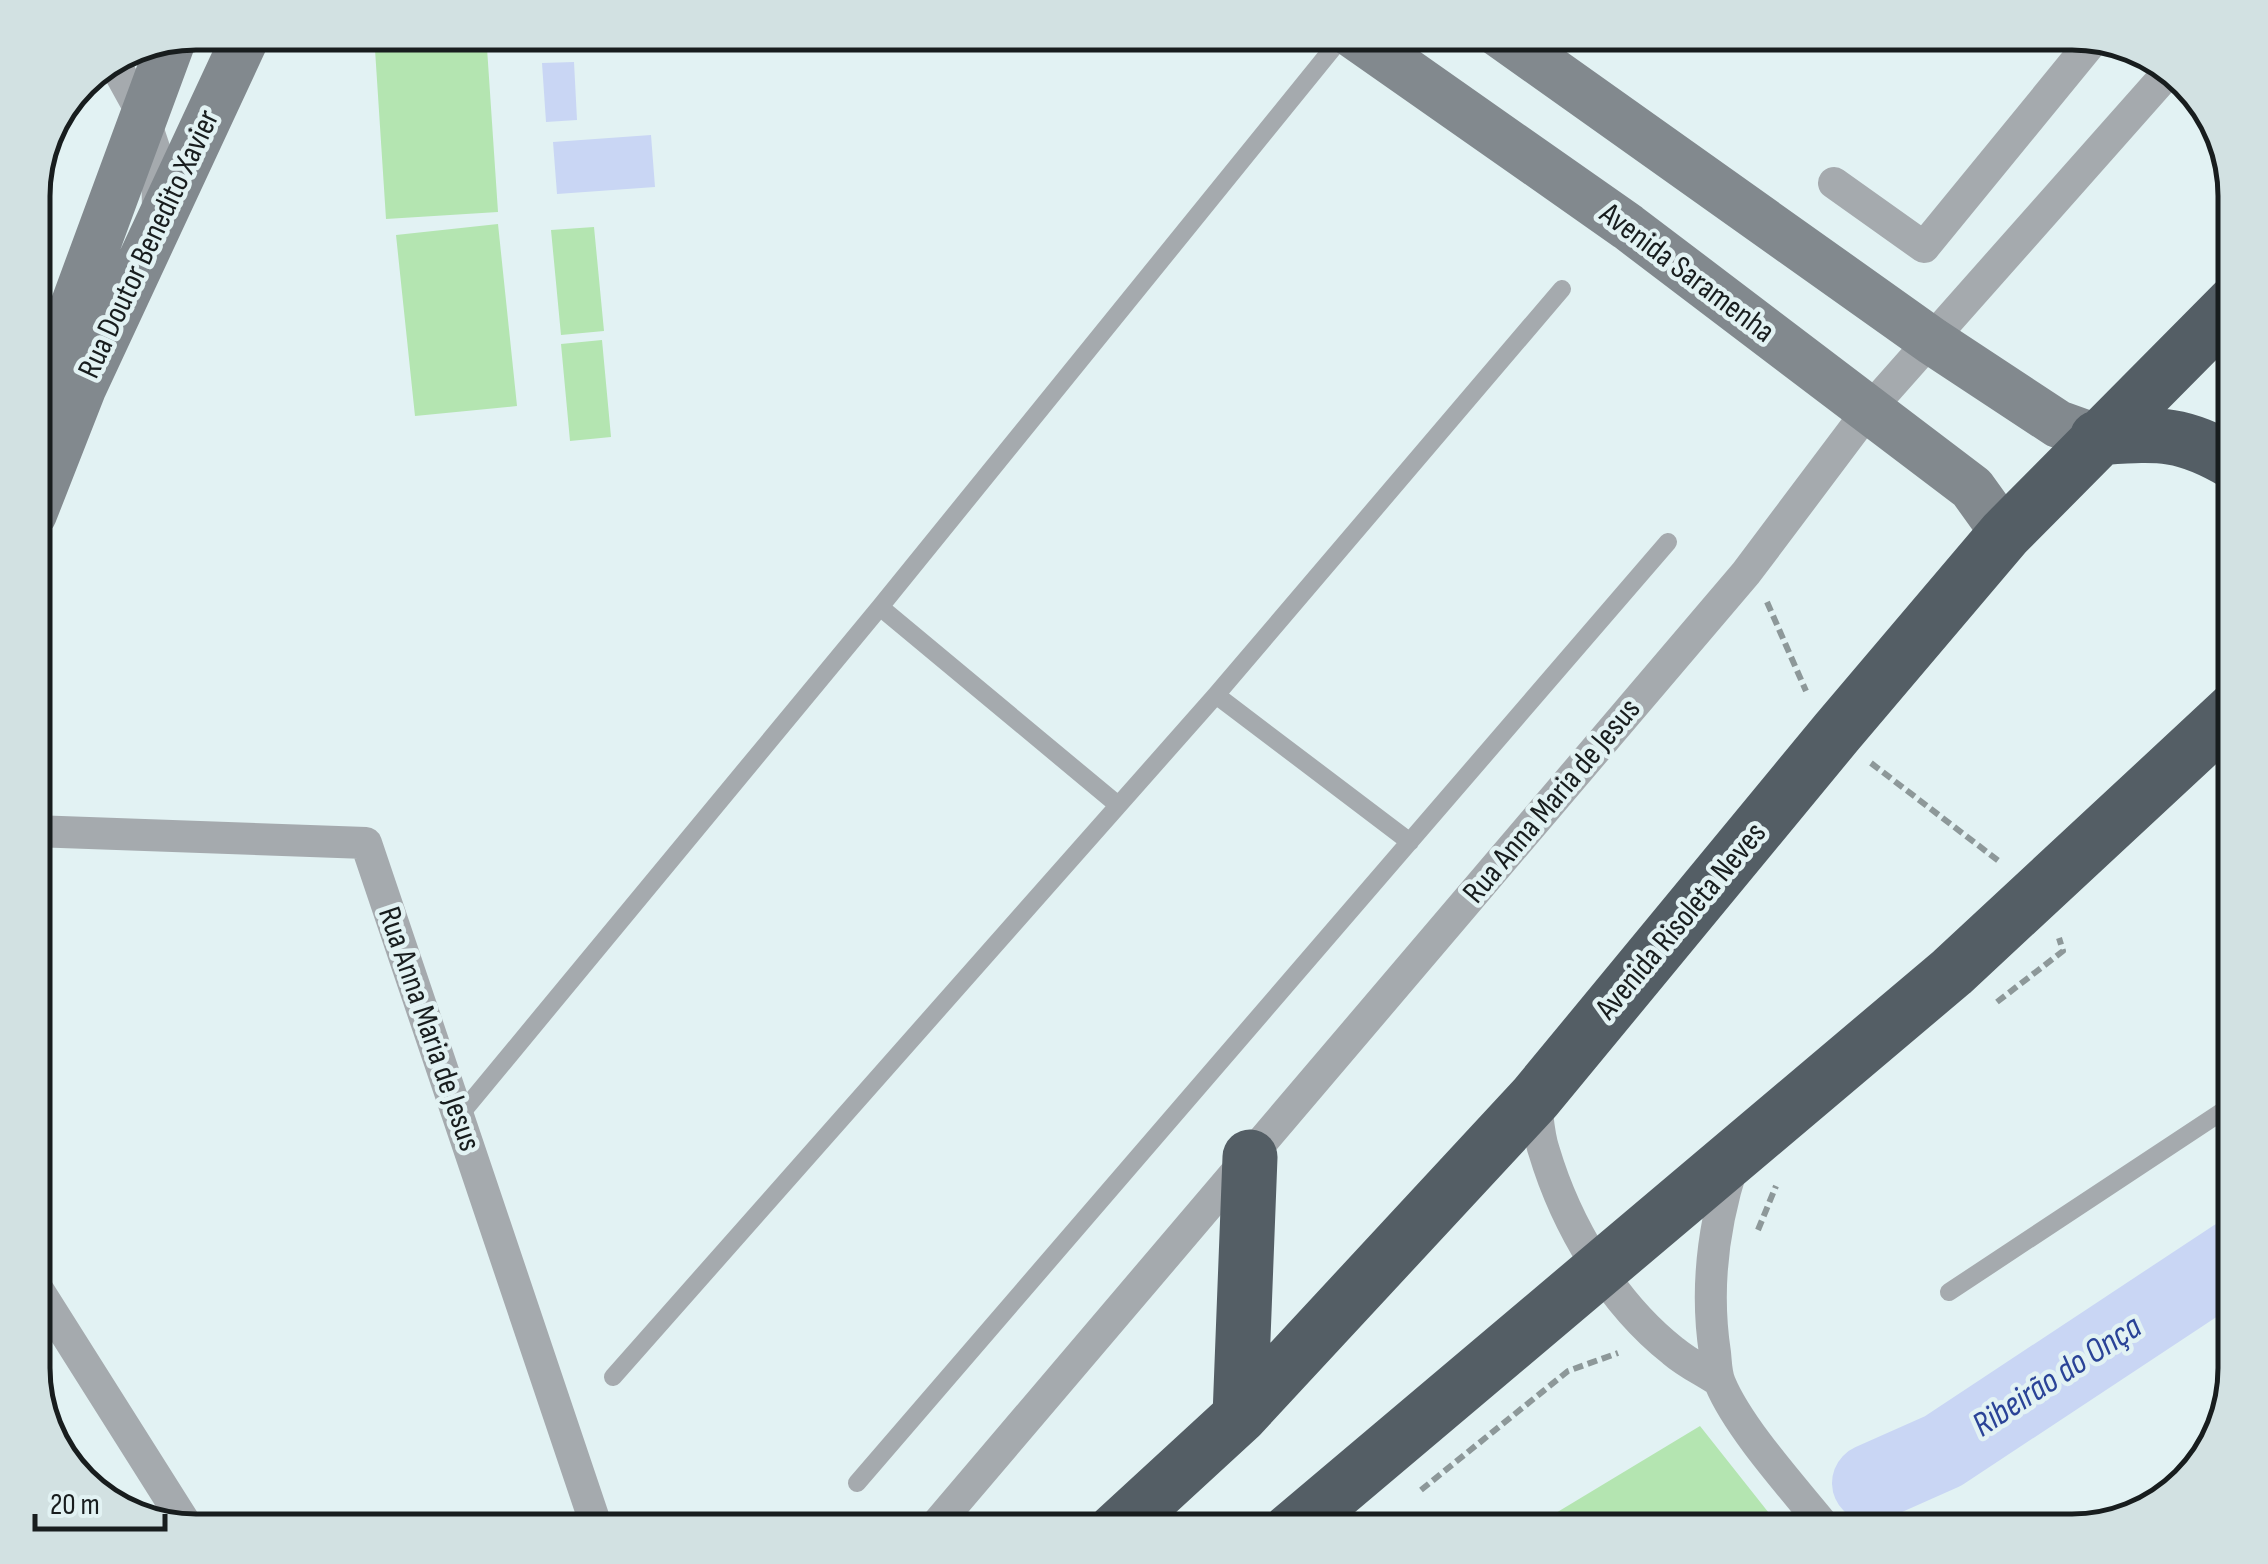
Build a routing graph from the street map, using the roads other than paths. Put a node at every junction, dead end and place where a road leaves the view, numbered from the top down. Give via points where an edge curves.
1 (221, 50) edge
2 (239, 50) edge
3 (1333, 50) edge
4 (1374, 50) edge
5 (1521, 50) edge
6 (2084, 51) edge
7 (167, 53) edge
8 (120, 72) edge
9 (2161, 81) edge
10 (222, 87) junction
11 (144, 114) junction
12 (1834, 183) dead end
13 (158, 224) junction
14 (1562, 289) dead end
15 (2218, 320) edge
16 (1932, 341) junction
17 (50, 366) edge
18 (1867, 412) junction
19 (2097, 438) junction
20 (2218, 452) edge
21 (50, 470) edge
22 (2005, 534) junction
23 (1668, 542) dead end
24 (880, 607) junction
25 (1216, 694) junction
26 (2218, 726) edge
27 (1118, 805) junction
28 (50, 832) edge
29 (1410, 842) junction
30 (1535, 1098) junction
31 (2218, 1115) edge
32 (459, 1116) junction
33 (1736, 1155) junction
34 (1250, 1157) junction
35 (1602, 1270) junction
36 (1949, 1292) dead end
37 (50, 1309) edge
38 (612, 1377) dead end
39 (1719, 1381) junction
40 (1240, 1416) junction
41 (857, 1484) dead end
42 (179, 1513) edge
43 (592, 1514) edge
44 (946, 1514) edge
45 (1135, 1514) edge
46 (1311, 1514) edge
47 (1814, 1514) edge

1 - 10 main road
2 - 10 main road, Rua Doutor Benedito Xavier
3 - 24 lane
4 - 18 main road, Avenida Saramenha via 1628,227
5 - 16 main road
6 - 12 street via 1924,247
7 - 11 main road, Rua Doutor Benedito Xavier
8 - 11 street
9 - 16 street, Rua Anna Maria de Jesus
10 - 13 main road, Rua Doutor Benedito Xavier
11 - 13 street via 157,158
11 - 17 main road, Rua Doutor Benedito Xavier
13 - 21 main road, Rua Doutor Benedito Xavier
14 - 25 lane
15 - 19 highway, Avenida Risoleta Neves
16 - 18 street, Rua Anna Maria de Jesus
16 - 19 main road via 2058,424
18 - 22 main road, Avenida Saramenha via 1972,488
18 - 34 street, Rua Anna Maria de Jesus via 1746,572
19 - 20 highway via 2175,436
19 - 22 highway, Avenida Risoleta Neves
22 - 30 highway, Avenida Risoleta Neves
23 - 29 lane
24 - 27 lane
24 - 32 lane
25 - 27 lane
25 - 29 lane
26 - 33 highway via 1952,972
27 - 38 lane
28 - 32 street, Rua Anna Maria de Jesus via 366,843
29 - 41 lane
30 - 35 street via 1557,1190
30 - 40 highway, Avenida Risoleta Neves
31 - 36 lane
32 - 43 street, Rua Anna Maria de Jesus
33 - 35 highway
33 - 39 street via 1718,1211 1712,1261 1710,1323
34 - 40 highway
34 - 44 street, Rua Anna Maria de Jesus
35 - 39 street via 1673,1352
35 - 46 highway
37 - 42 street
39 - 47 street
40 - 45 highway, Avenida Risoleta Neves

